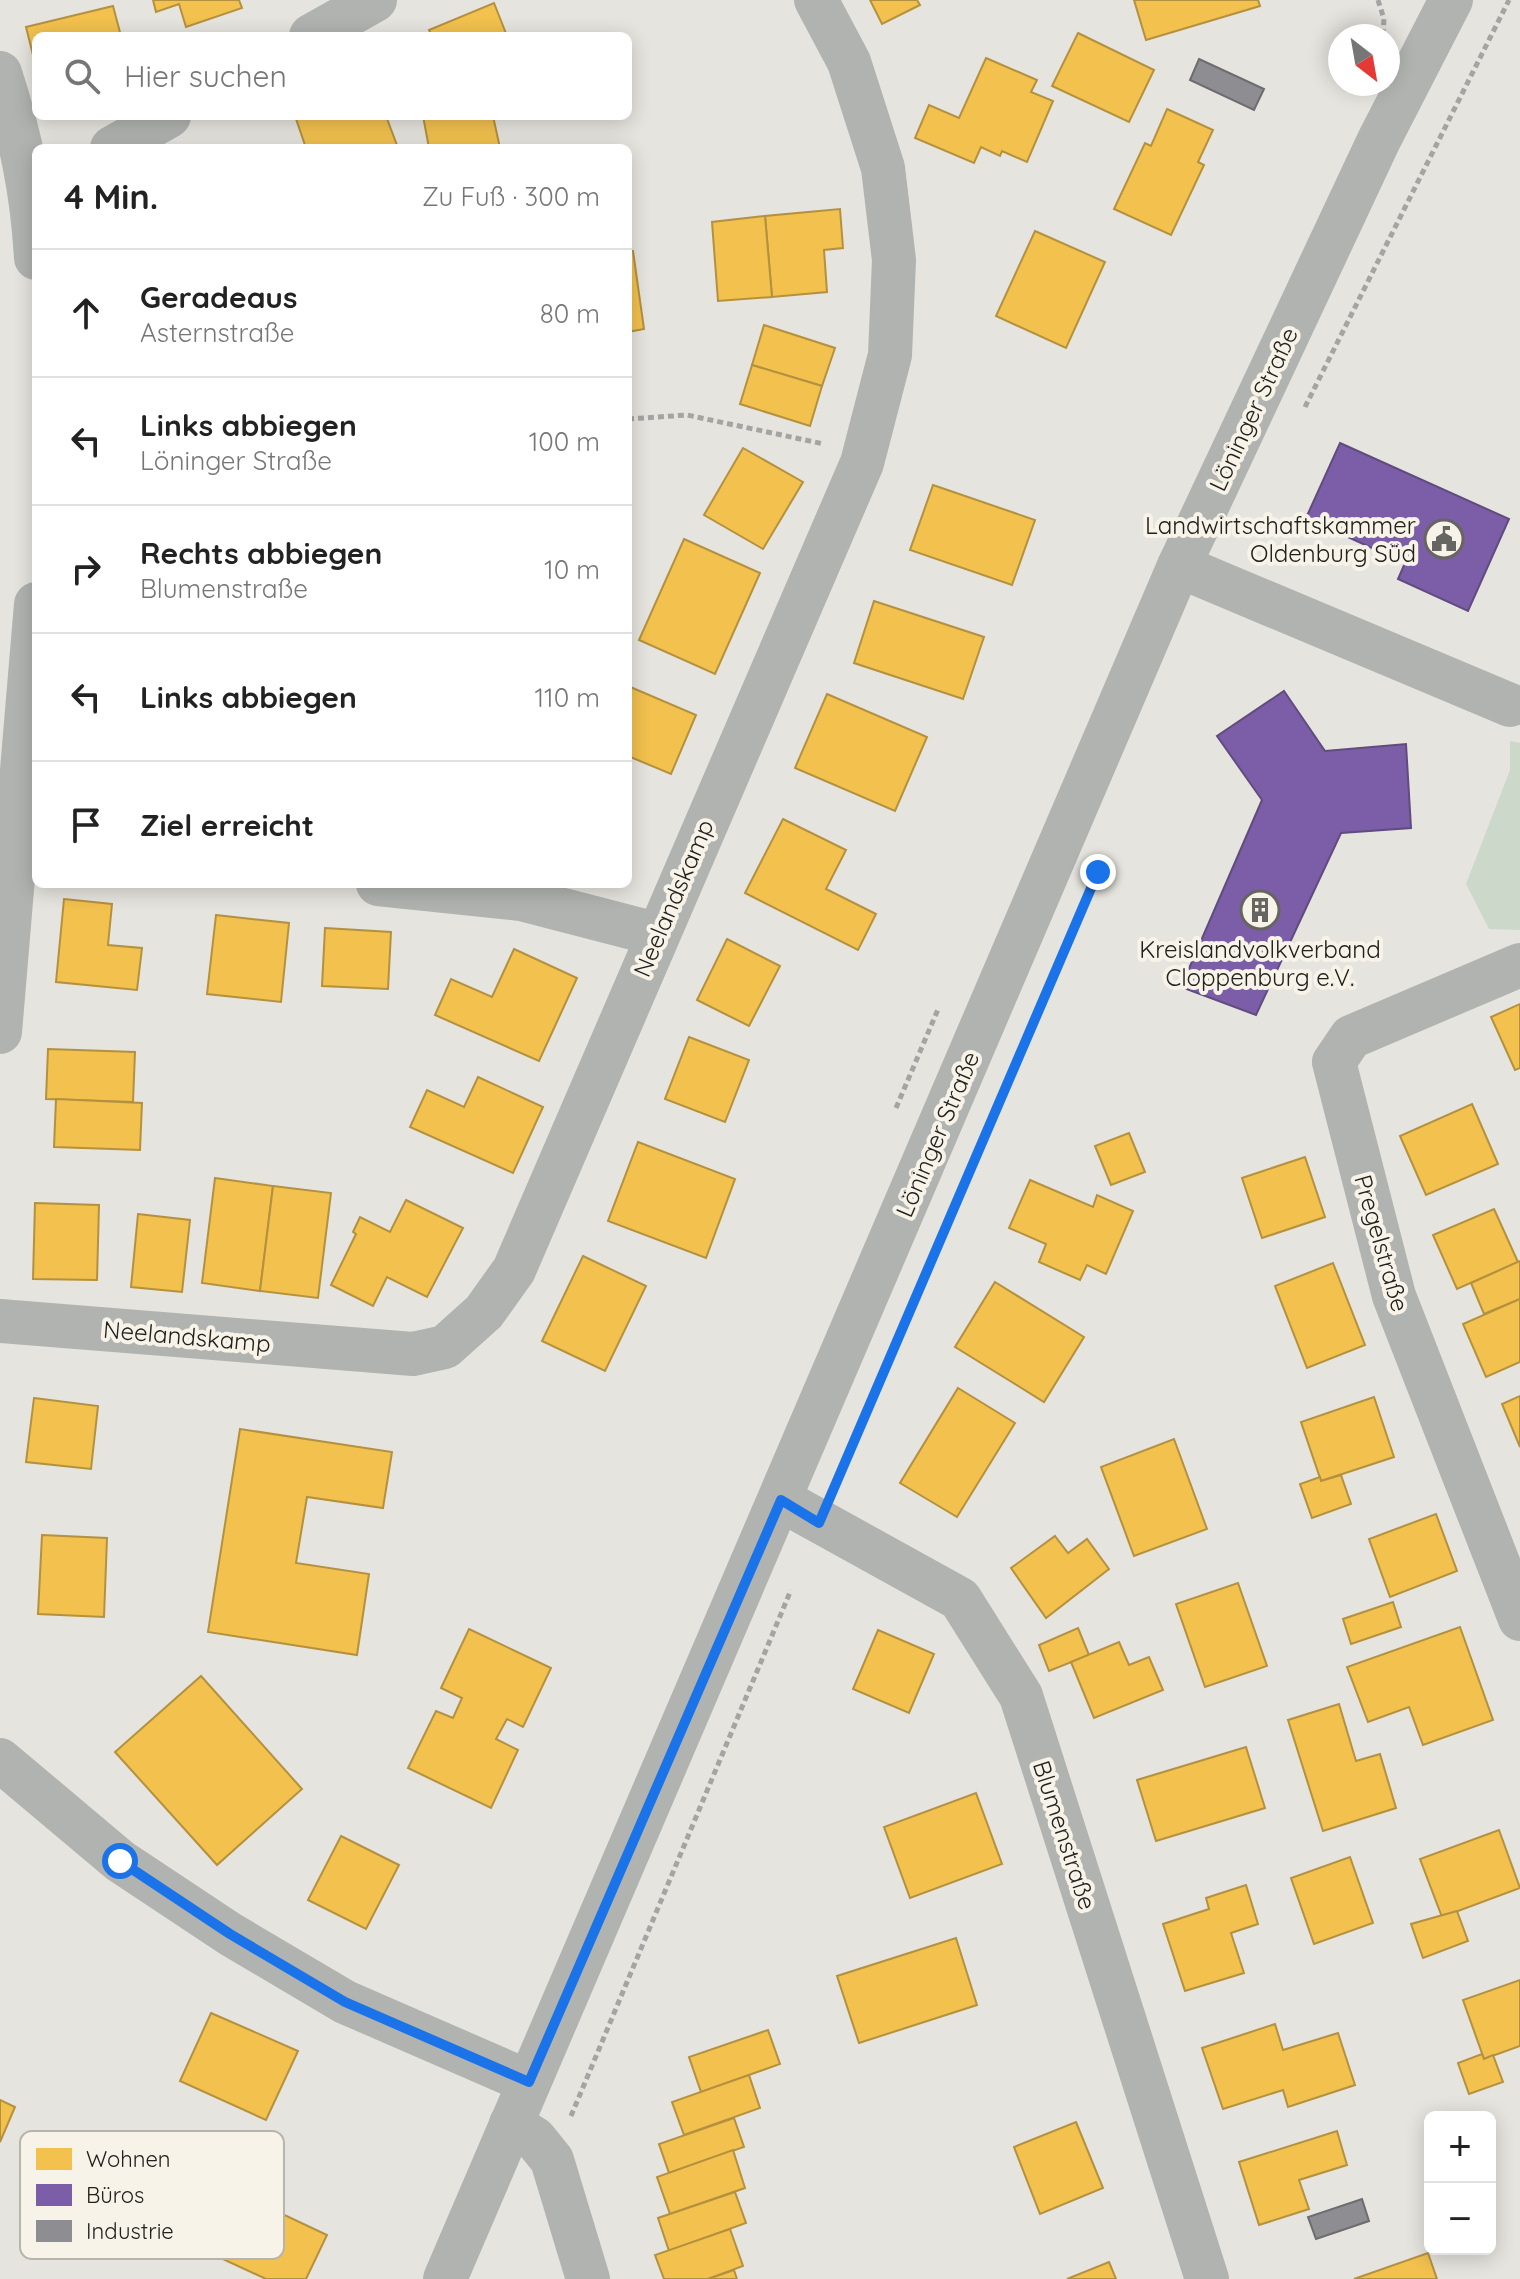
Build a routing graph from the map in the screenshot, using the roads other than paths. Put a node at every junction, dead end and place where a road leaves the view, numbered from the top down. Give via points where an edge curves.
1 (375, 0) edge
2 (816, 0) edge
3 (1451, 0) edge
4 (318, 32) edge
5 (0, 73) edge
6 (162, 120) edge
7 (119, 144) edge
8 (23, 198) edge
9 (32, 240) edge
10 (1179, 566) junction
11 (32, 685) edge
12 (1510, 705) dead end
13 (24, 848) edge
14 (416, 888) edge
15 (656, 934) junction
16 (1520, 965) edge
17 (0, 1032) edge
18 (0, 1321) edge
19 (781, 1500) junction
20 (1520, 1619) edge
21 (3, 1773) edge
22 (529, 2082) junction
23 (511, 2124) junction
24 (445, 2279) edge
25 (588, 2279) edge
26 (1207, 2279) edge

1 - 4 street
2 - 15 street, Neelandskamp via 849,62 883,168 894,260 890,355 865,453
3 - 10 street, Löninger Straße via 1379,140
5 - 8 street via 22,140
6 - 7 street
8 - 9 street
10 - 12 street
10 - 19 street, Löninger Straße
11 - 13 street
13 - 17 street
14 - 15 street via 521,899
15 - 18 street, Neelandskamp via 514,1270 484,1312 445,1347 413,1354
16 - 20 street, Pregelstraße via 1351,1037 1334,1062 1394,1296
19 - 22 street, Löninger Straße
19 - 26 street, Blumenstraße via 960,1599 1021,1696
21 - 22 street via 120,1861 345,2002
22 - 23 street, Löninger Straße
23 - 24 street, Löninger Straße
23 - 25 street via 535,2139 552,2160

